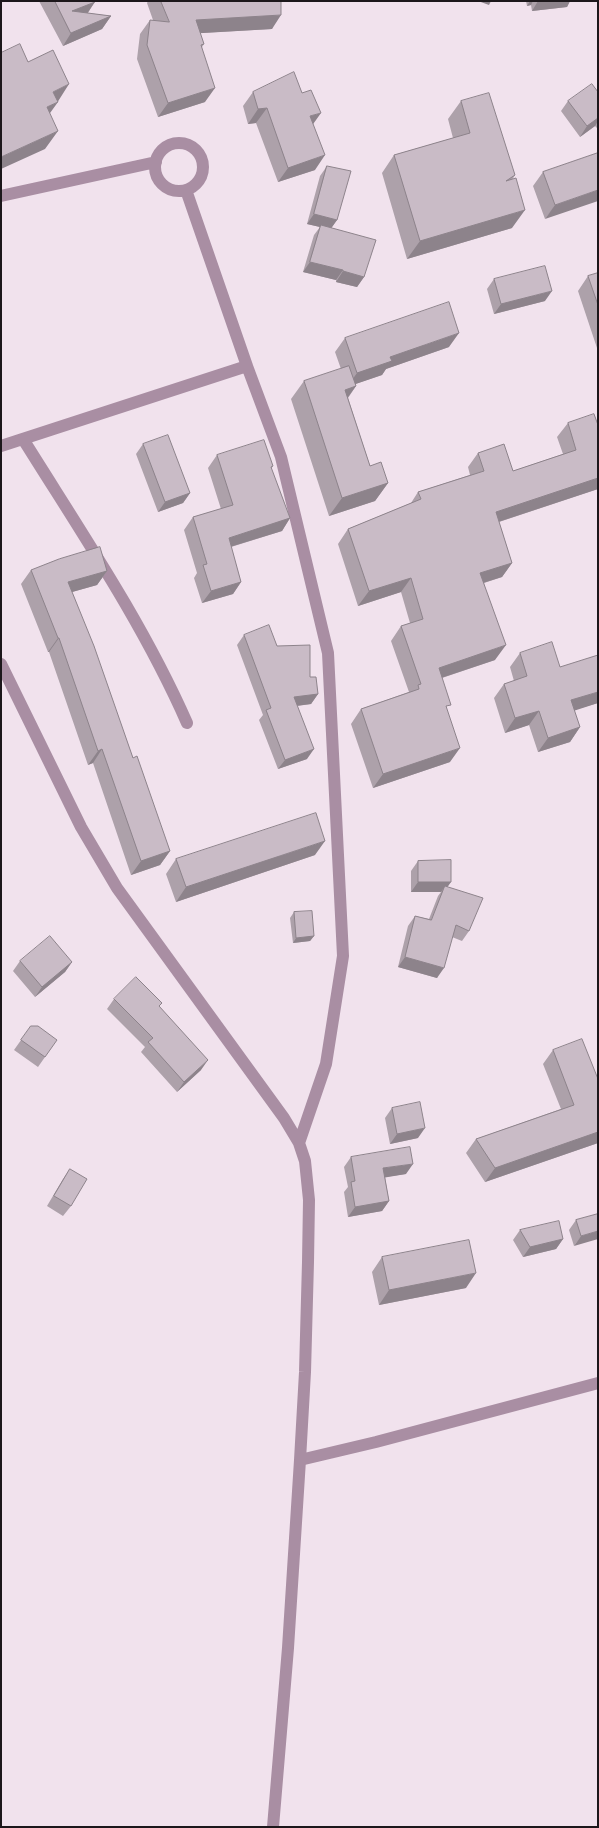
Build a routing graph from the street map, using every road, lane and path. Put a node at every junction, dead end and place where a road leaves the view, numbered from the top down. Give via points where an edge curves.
1 (156, 162) junction
2 (186, 190) junction
3 (1, 196) edge
4 (247, 366) junction
5 (22, 439) junction
6 (1, 446) edge
7 (1, 664) edge
8 (187, 723) dead end
9 (298, 1143) junction
10 (598, 1382) edge
11 (300, 1460) junction
12 (273, 1827) edge

1 - 2 street via 155,170 163,184 178,191
1 - 2 street via 159,154 172,144 194,148 203,168 198,181
1 - 3 street
2 - 4 street
4 - 5 street
4 - 9 street via 281,457 328,653 344,956 326,1064
5 - 6 street
5 - 8 street via 131,612 169,681
7 - 9 street via 81,827 117,888 284,1118
9 - 11 street via 309,1200
10 - 11 street
11 - 12 street

